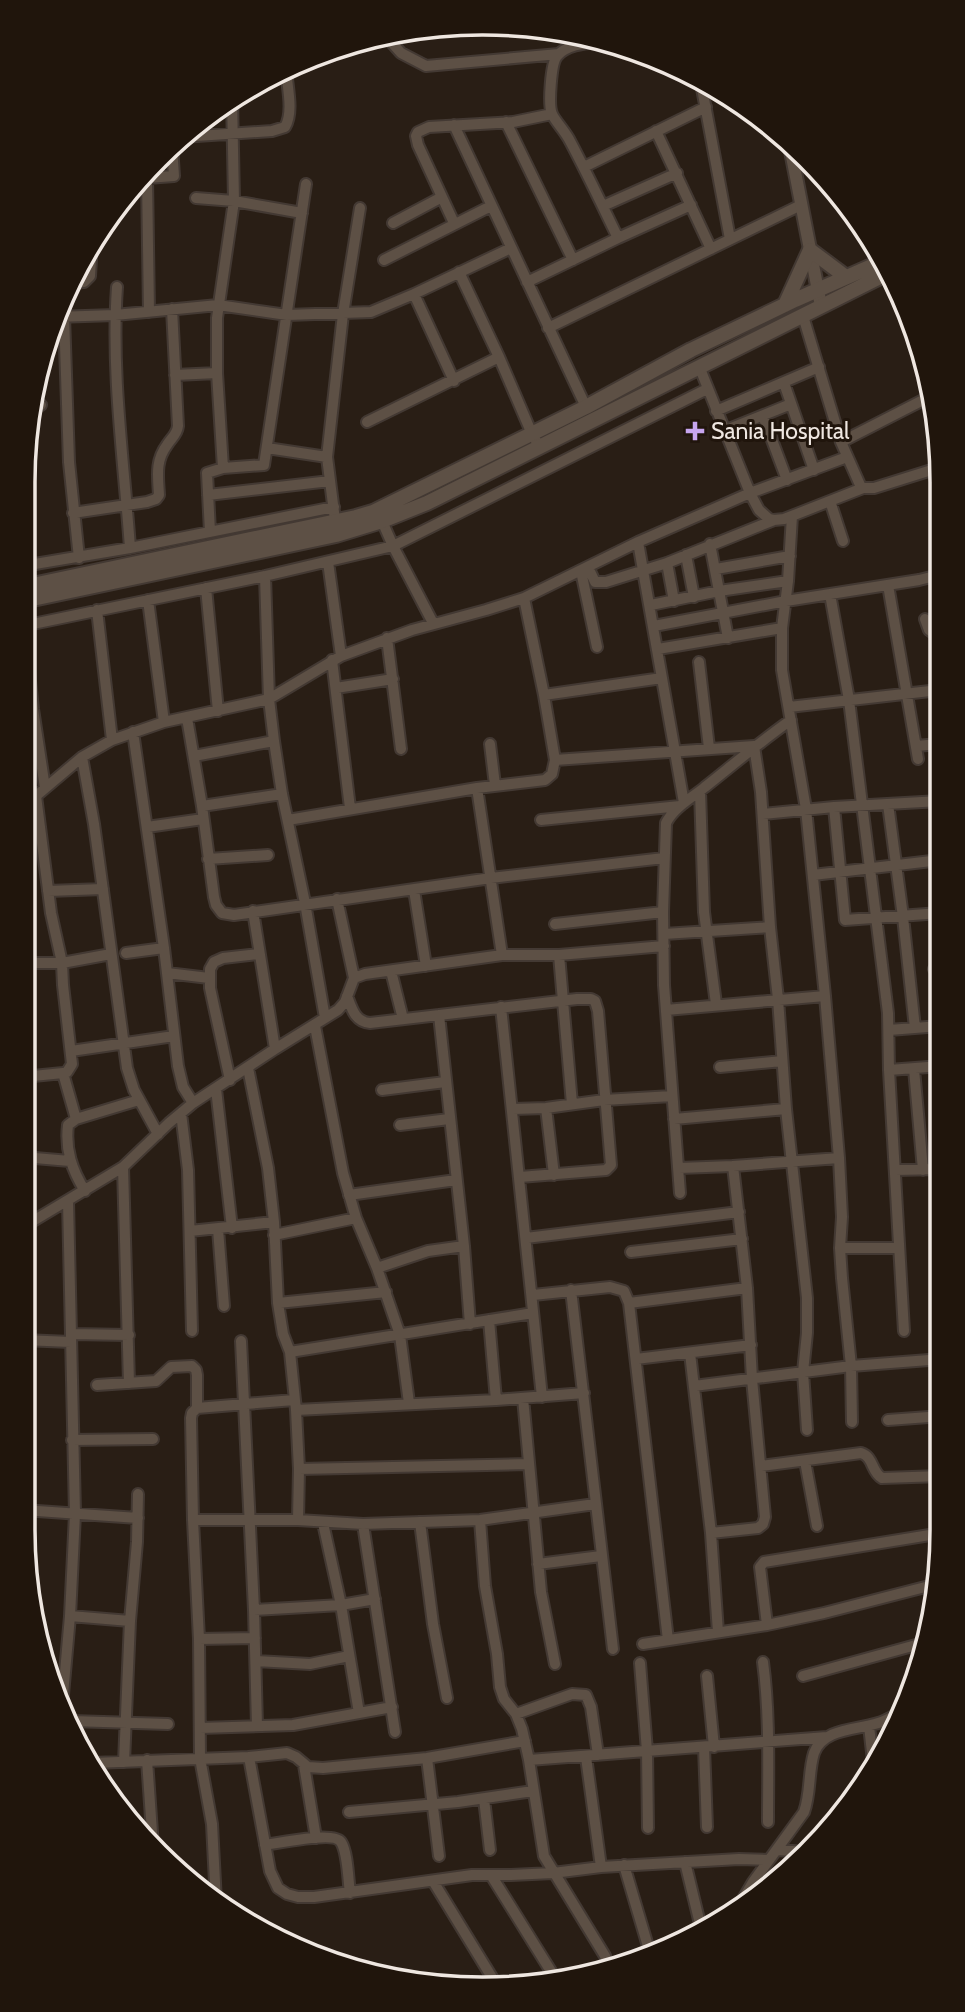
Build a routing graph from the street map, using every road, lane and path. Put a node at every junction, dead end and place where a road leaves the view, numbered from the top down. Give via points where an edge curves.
1 (393, 44) edge
2 (577, 46) edge
3 (559, 54) junction
4 (287, 80) edge
5 (703, 94) edge
6 (706, 107) junction
7 (233, 111) edge
8 (552, 114) junction
9 (506, 122) junction
10 (454, 125) junction
11 (656, 131) junction
12 (234, 133) junction
13 (200, 136) edge
14 (173, 159) edge
15 (793, 160) edge
16 (584, 167) junction
17 (677, 173) junction
18 (155, 177) edge
19 (306, 184) dead end
20 (147, 186) edge
21 (442, 197) junction
22 (197, 198) dead end
23 (234, 201) junction
24 (691, 205) junction
25 (801, 205) junction
26 (491, 206) junction
27 (603, 206) junction
28 (360, 208) dead end
29 (302, 213) junction
30 (393, 223) dead end
31 (454, 223) junction
32 (618, 238) junction
33 (730, 239) junction
34 (511, 247) junction
35 (711, 249) junction
36 (810, 250) junction
37 (384, 260) dead end
38 (573, 260) junction
39 (873, 265) edge
40 (91, 266) edge
41 (459, 272) junction
42 (846, 277) junction
43 (880, 277) edge
44 (83, 281) edge
45 (527, 282) junction
46 (117, 287) dead end
47 (818, 289) junction
48 (414, 294) junction
49 (218, 305) junction
50 (785, 305) junction
51 (821, 306) junction
52 (172, 309) junction
53 (149, 312) junction
54 (343, 314) junction
55 (115, 315) junction
56 (287, 315) junction
57 (67, 316) edge
58 (803, 316) junction
59 (548, 328) junction
60 (60, 335) edge
61 (499, 357) junction
62 (699, 366) junction
63 (819, 367) junction
64 (216, 373) junction
65 (176, 375) junction
66 (454, 381) junction
67 (783, 383) junction
68 (707, 389) junction
69 (922, 401) edge
70 (791, 404) junction
71 (586, 407) junction
72 (716, 411) junction
73 (763, 416) junction
74 (367, 422) dead end
75 (724, 431) junction
76 (535, 440) junction
77 (841, 442) junction
78 (267, 448) junction
79 (327, 457) junction
80 (847, 457) junction
81 (223, 468) junction
82 (814, 470) junction
83 (930, 471) edge
84 (787, 480) junction
85 (330, 481) junction
86 (863, 488) junction
87 (750, 493) junction
88 (208, 495) junction
89 (830, 501) junction
90 (127, 505) junction
91 (74, 513) junction
92 (792, 516) junction
93 (774, 520) junction
94 (335, 521) junction
95 (382, 521) junction
96 (210, 532) junction
97 (843, 541) dead end
98 (638, 542) junction
99 (710, 544) junction
100 (393, 546) junction
101 (130, 548) junction
102 (687, 555) junction
103 (790, 556) junction
104 (79, 558) junction
105 (328, 562) junction
106 (667, 563) junction
107 (35, 564) edge
108 (584, 569) junction
109 (716, 569) junction
110 (643, 570) junction
111 (265, 576) junction
112 (930, 577) edge
113 (789, 581) junction
114 (35, 584) edge
115 (888, 585) junction
116 (206, 588) junction
117 (719, 592) junction
118 (830, 594) junction
119 (694, 597) junction
120 (35, 598) edge
121 (524, 598) junction
122 (148, 600) junction
123 (674, 601) junction
124 (786, 601) junction
125 (651, 606) junction
126 (97, 610) junction
127 (722, 614) junction
128 (925, 618) dead end
129 (35, 623) edge
130 (433, 623) junction
131 (654, 626) junction
132 (782, 628) junction
133 (930, 631) edge
134 (387, 638) junction
135 (728, 638) junction
136 (597, 647) dead end
137 (658, 649) junction
138 (337, 658) junction
139 (699, 662) dead end
140 (662, 678) junction
141 (393, 679) junction
142 (336, 688) junction
143 (930, 691) edge
144 (907, 692) junction
145 (544, 695) junction
146 (269, 699) junction
147 (849, 700) junction
148 (789, 707) junction
149 (218, 710) junction
150 (187, 718) junction
151 (791, 720) junction
152 (164, 722) junction
153 (133, 733) junction
154 (112, 740) junction
155 (274, 741) junction
156 (35, 742) edge
157 (490, 744) dead end
158 (930, 745) edge
159 (754, 746) junction
160 (916, 746) junction
161 (709, 748) junction
162 (401, 749) dead end
163 (674, 750) junction
164 (194, 756) junction
165 (82, 757) junction
166 (918, 759) dead end
167 (555, 760) junction
168 (495, 785) junction
169 (45, 788) junction
170 (477, 788) junction
171 (699, 792) junction
172 (282, 794) junction
173 (36, 796) joint
174 (930, 802) edge
175 (682, 804) junction
176 (888, 804) junction
177 (862, 805) junction
178 (202, 806) junction
179 (834, 807) junction
180 (350, 808) junction
181 (806, 809) junction
182 (763, 814) junction
183 (203, 819) junction
184 (288, 820) junction
185 (541, 820) dead end
186 (146, 827) junction
187 (268, 855) dead end
188 (664, 858) junction
189 (208, 859) junction
190 (930, 861) edge
191 (896, 864) junction
192 (870, 868) junction
193 (839, 873) junction
194 (813, 875) junction
195 (491, 878) junction
196 (103, 889) junction
197 (414, 890) junction
198 (48, 891) junction
199 (337, 899) junction
200 (305, 903) junction
201 (253, 911) junction
202 (663, 912) junction
203 (930, 914) edge
204 (876, 917) junction
205 (903, 917) junction
206 (555, 925) dead end
207 (770, 927) junction
208 (706, 930) junction
209 (664, 934) junction
210 (664, 946) junction
211 (164, 948) junction
212 (126, 953) dead end
213 (111, 954) junction
214 (258, 954) junction
215 (502, 955) junction
216 (559, 955) junction
217 (35, 963) edge
218 (62, 964) junction
219 (426, 966) junction
220 (391, 971) junction
221 (167, 973) junction
222 (209, 978) junction
223 (354, 978) junction
224 (347, 996) junction
225 (825, 996) junction
226 (778, 999) junction
227 (563, 1001) junction
228 (716, 1004) junction
229 (501, 1007) junction
230 (666, 1010) junction
231 (439, 1015) junction
232 (325, 1018) junction
233 (403, 1019) junction
234 (315, 1026) junction
235 (930, 1027) edge
236 (915, 1028) junction
237 (889, 1030) junction
238 (174, 1036) junction
239 (124, 1044) junction
240 (275, 1049) junction
241 (71, 1051) junction
242 (782, 1061) junction
243 (930, 1067) edge
244 (248, 1068) junction
245 (720, 1068) dead end
246 (914, 1069) junction
247 (889, 1070) junction
248 (63, 1073) junction
249 (35, 1076) edge
250 (230, 1080) junction
251 (445, 1082) junction
252 (216, 1089) junction
253 (382, 1090) dead end
254 (672, 1096) junction
255 (139, 1100) junction
256 (604, 1100) junction
257 (193, 1103) junction
258 (572, 1104) junction
259 (546, 1108) junction
260 (513, 1109) junction
261 (786, 1109) junction
262 (181, 1114) junction
263 (75, 1119) junction
264 (449, 1119) junction
265 (674, 1119) junction
266 (400, 1125) dead end
267 (158, 1134) junction
268 (35, 1158) edge
269 (839, 1158) junction
270 (70, 1161) junction
271 (792, 1162) junction
272 (733, 1166) junction
273 (123, 1167) junction
274 (679, 1168) junction
275 (895, 1170) junction
276 (923, 1170) junction
277 (930, 1170) edge
278 (554, 1175) junction
279 (520, 1177) junction
280 (456, 1180) junction
281 (85, 1191) junction
282 (680, 1193) dead end
283 (349, 1195) junction
284 (68, 1201) junction
285 (738, 1212) junction
286 (356, 1218) junction
287 (35, 1220) edge
288 (274, 1222) junction
289 (232, 1228) junction
290 (218, 1229) junction
291 (190, 1231) junction
292 (274, 1234) junction
293 (526, 1238) junction
294 (742, 1239) junction
295 (464, 1246) junction
296 (841, 1248) junction
297 (899, 1248) junction
298 (631, 1252) dead end
299 (377, 1268) junction
300 (747, 1288) junction
301 (571, 1290) junction
302 (386, 1292) junction
303 (533, 1295) junction
304 (278, 1303) junction
305 (629, 1303) junction
306 (224, 1306) dead end
307 (533, 1313) junction
308 (489, 1320) junction
309 (470, 1324) junction
310 (192, 1331) dead end
311 (904, 1331) dead end
312 (129, 1335) junction
313 (400, 1335) junction
314 (71, 1338) junction
315 (35, 1340) edge
316 (241, 1342) dead end
317 (751, 1345) junction
318 (290, 1352) junction
319 (690, 1353) junction
320 (636, 1359) junction
321 (930, 1360) edge
322 (851, 1366) junction
323 (803, 1372) junction
324 (752, 1379) junction
325 (130, 1383) junction
326 (97, 1385) dead end
327 (694, 1386) junction
328 (584, 1393) junction
329 (542, 1397) junction
330 (523, 1398) junction
331 (496, 1400) junction
332 (409, 1403) junction
333 (245, 1404) junction
334 (295, 1405) junction
335 (197, 1408) junction
336 (930, 1417) edge
337 (888, 1420) dead end
338 (852, 1422) dead end
339 (807, 1430) dead end
340 (153, 1439) dead end
341 (72, 1440) junction
342 (805, 1461) junction
343 (528, 1464) junction
344 (761, 1466) junction
345 (299, 1469) junction
346 (930, 1476) edge
347 (138, 1494) dead end
348 (594, 1504) junction
349 (35, 1511) edge
350 (533, 1511) junction
351 (75, 1514) junction
352 (138, 1518) junction
353 (250, 1519) junction
354 (193, 1520) junction
355 (298, 1520) junction
356 (480, 1520) junction
357 (420, 1522) junction
358 (323, 1523) junction
359 (363, 1524) junction
360 (817, 1526) dead end
361 (711, 1533) junction
362 (930, 1535) edge
363 (601, 1556) junction
364 (538, 1564) junction
365 (926, 1587) edge
366 (375, 1600) junction
367 (341, 1605) junction
368 (254, 1610) junction
369 (70, 1616) junction
370 (130, 1621) junction
371 (767, 1625) junction
372 (718, 1632) junction
373 (255, 1638) junction
374 (199, 1639) junction
375 (668, 1640) junction
376 (643, 1644) dead end
377 (915, 1645) edge
378 (613, 1649) dead end
379 (349, 1656) junction
380 (256, 1661) junction
381 (640, 1662) dead end
382 (763, 1662) dead end
383 (555, 1664) dead end
384 (707, 1676) dead end
385 (803, 1676) dead end
386 (64, 1686) edge
387 (447, 1698) dead end
388 (392, 1707) junction
389 (359, 1713) junction
390 (516, 1714) junction
391 (888, 1719) edge
392 (78, 1721) edge
393 (127, 1723) junction
394 (168, 1724) dead end
395 (257, 1726) junction
396 (869, 1726) junction
397 (200, 1728) junction
398 (396, 1732) dead end
399 (827, 1737) junction
400 (525, 1741) junction
401 (768, 1741) junction
402 (709, 1747) junction
403 (872, 1750) edge
404 (647, 1751) junction
405 (592, 1756) junction
406 (249, 1757) junction
407 (200, 1758) junction
408 (428, 1758) junction
409 (147, 1760) junction
410 (529, 1760) junction
411 (124, 1762) junction
412 (101, 1763) edge
413 (304, 1765) junction
414 (533, 1791) junction
415 (484, 1799) junction
416 (433, 1805) junction
417 (349, 1812) dead end
418 (768, 1822) dead end
419 (707, 1827) dead end
420 (648, 1828) dead end
421 (152, 1831) edge
422 (316, 1838) junction
423 (265, 1845) junction
424 (490, 1850) dead end
425 (777, 1850) junction
426 (794, 1851) edge
427 (439, 1856) dead end
428 (769, 1860) junction
429 (685, 1862) junction
430 (624, 1865) junction
431 (601, 1867) junction
432 (553, 1873) junction
433 (491, 1875) junction
434 (433, 1881) junction
435 (751, 1888) edge
436 (215, 1889) edge
437 (350, 1893) junction
438 (699, 1921) edge
439 (648, 1945) edge
440 (606, 1959) edge
441 (551, 1971) edge
442 (492, 1977) edge

1 - 3 street via 426,66
2 - 3 street
3 - 8 street via 553,68
4 - 12 street via 285,127
5 - 6 street
6 - 11 street
6 - 33 street
7 - 12 street
8 - 9 street
8 - 16 street
9 - 10 street
9 - 38 street
10 - 21 street via 429,127 416,136
10 - 26 street
11 - 16 street
11 - 17 street
12 - 13 street
12 - 23 street
14 - 18 street via 174,176
15 - 25 street
16 - 27 street
17 - 24 street
17 - 27 street
19 - 29 street
20 - 53 street
21 - 30 street
21 - 31 street
22 - 23 street
23 - 29 street
23 - 49 street
24 - 32 street
24 - 35 street
25 - 33 street
25 - 36 street
26 - 31 street
26 - 34 street
27 - 32 street
28 - 54 street
29 - 56 street
31 - 37 street
32 - 38 street
33 - 35 street
34 - 41 street
34 - 45 street
35 - 59 street
36 - 42 main road
36 - 47 street
36 - 50 main road
38 - 45 street
39 - 42 main road
40 - 44 street via 88,280
41 - 48 street
41 - 61 street
42 - 47 main road
43 - 51 main road
45 - 59 street
46 - 55 street
47 - 50 main road
47 - 51 street
48 - 54 street via 371,312
48 - 66 street
49 - 52 street
49 - 56 street
49 - 64 street
50 - 71 main road
51 - 58 main road
52 - 53 street
52 - 65 street
53 - 55 street
54 - 56 street
54 - 79 street
55 - 57 street
55 - 90 street
56 - 78 street
58 - 62 main road
58 - 63 street
59 - 71 street
60 - 91 street
61 - 66 street
61 - 76 street
62 - 68 street
62 - 76 main road
63 - 67 street
63 - 77 street
64 - 65 street
64 - 81 street
65 - 90 street via 178,431 158,466 159,495 152,501
66 - 74 street
67 - 70 street
67 - 72 street
68 - 72 street
68 - 100 street
69 - 77 street
70 - 73 street
70 - 82 street
71 - 76 main road
72 - 75 street
73 - 75 street
73 - 84 street
75 - 87 street
76 - 94 main road via 380,509
76 - 95 main road via 427,503
77 - 80 street
78 - 79 street
78 - 81 street via 264,465
79 - 85 street
80 - 82 street
80 - 86 street
81 - 88 street via 206,473
82 - 84 street
83 - 86 street
84 - 87 street
85 - 88 street
85 - 94 street
86 - 89 street
87 - 93 street via 759,510
87 - 98 street
88 - 96 street
89 - 92 street
89 - 97 street
90 - 91 street
90 - 101 street
91 - 104 street
92 - 93 street
92 - 103 street
93 - 99 street
94 - 95 main road
94 - 96 street
94 - 114 main road
94 - 120 main road
95 - 100 street
96 - 101 street
98 - 108 street
98 - 110 street
99 - 102 street
99 - 109 street
100 - 105 street
100 - 130 street
101 - 104 street
102 - 106 street
102 - 119 street
103 - 109 street
103 - 113 street
104 - 107 street
105 - 111 street
105 - 138 street
106 - 110 street
106 - 123 street
108 - 110 street via 598,583
108 - 121 street
108 - 136 street
109 - 117 street
110 - 125 street
111 - 116 street
111 - 146 street
112 - 115 street
113 - 117 street
113 - 124 street
115 - 118 street
115 - 144 street
116 - 122 street
116 - 149 street
117 - 119 street
117 - 127 street
118 - 124 street
118 - 147 street
119 - 123 street
121 - 130 street
121 - 145 street
122 - 126 street
122 - 152 street
123 - 125 street
124 - 127 street
124 - 132 street
125 - 131 street
126 - 129 street
126 - 154 street
127 - 131 street
127 - 135 street
128 - 133 street
130 - 134 street
131 - 137 street
132 - 135 street
132 - 148 street via 782,670
134 - 138 street
134 - 141 street
135 - 137 street
137 - 140 street
138 - 142 street
138 - 146 street
139 - 161 street
140 - 145 street
140 - 163 street
141 - 142 street
141 - 162 street
142 - 180 street
143 - 144 street
144 - 147 street
144 - 160 street
145 - 167 street
146 - 149 street
146 - 155 street
147 - 148 street
147 - 177 street
148 - 151 street
149 - 150 street
150 - 152 street
150 - 164 street
151 - 159 street
151 - 181 street
152 - 153 street
153 - 154 street
153 - 186 street
154 - 165 street
155 - 164 street
155 - 172 street
156 - 169 street
157 - 168 street
158 - 160 street
159 - 161 street
159 - 171 street
159 - 182 street
160 - 166 street
161 - 163 street
163 - 167 street
163 - 175 street
164 - 178 street
165 - 169 street
165 - 196 street
167 - 168 street via 552,774 545,780
168 - 170 street
169 - 173 street
170 - 180 street
170 - 195 street
171 - 175 street
171 - 208 street
172 - 178 street
172 - 184 street
173 - 198 street
174 - 176 street
175 - 185 street
175 - 188 street via 666,823
176 - 177 street
176 - 191 street
177 - 179 street
177 - 192 street
178 - 183 street
179 - 181 street
179 - 193 street
180 - 184 street
181 - 182 street
181 - 194 street
182 - 207 street
183 - 186 street
183 - 189 street
184 - 200 street
186 - 211 street
187 - 189 street
188 - 195 street
188 - 202 street
189 - 201 street via 218,910 227,915
190 - 191 street
191 - 192 street
191 - 205 street
192 - 193 street
192 - 204 street
193 - 194 street
193 - 204 street via 845,920
194 - 225 street
195 - 197 street
195 - 215 street
196 - 198 street
196 - 213 street
197 - 199 street
197 - 219 street
198 - 218 street
199 - 200 street
199 - 223 street
200 - 201 street
200 - 232 street
201 - 214 street
202 - 206 street
202 - 209 street
203 - 205 street
204 - 205 street
204 - 237 street
205 - 236 street
207 - 208 street
207 - 226 street
208 - 209 street
208 - 228 street
209 - 210 street
210 - 216 street
210 - 230 street
211 - 212 street
211 - 221 street
213 - 218 street
213 - 239 street
214 - 222 street via 214,962
214 - 240 street
215 - 216 street
215 - 219 street
216 - 227 street
217 - 218 street
218 - 241 street
219 - 220 street
220 - 223 street
220 - 233 street
221 - 222 street
221 - 238 street
222 - 250 street
223 - 224 street
224 - 232 street via 338,1010
224 - 233 street via 363,1022
225 - 226 street
225 - 269 street
226 - 228 street
226 - 242 street
227 - 229 street
227 - 256 street via 591,999 597,1006
227 - 258 street
228 - 230 street
229 - 231 street
229 - 260 street
230 - 254 street
231 - 233 street
231 - 251 street
232 - 234 street
234 - 240 street
234 - 283 street
235 - 236 street
236 - 237 street
237 - 247 street
238 - 239 street
238 - 257 street via 180,1077
239 - 241 street
239 - 255 street via 130,1081
240 - 244 street
241 - 248 street via 71,1068
242 - 245 street
242 - 261 street
243 - 246 street
244 - 250 street
244 - 288 street
246 - 247 street
246 - 276 street
247 - 275 street
248 - 249 street
248 - 263 street
250 - 252 street
251 - 253 street
251 - 264 street
252 - 257 street
252 - 289 street
254 - 256 street
254 - 265 street
255 - 263 street
255 - 267 street
256 - 258 street
256 - 278 street via 610,1168
257 - 262 street
258 - 259 street
259 - 260 street
259 - 278 street
260 - 279 street
261 - 265 street
261 - 271 street
262 - 267 street
262 - 291 street
263 - 270 street via 67,1131
264 - 266 street
264 - 280 street
265 - 274 street
267 - 273 street
268 - 270 street
269 - 271 street
269 - 296 street
270 - 281 street
271 - 272 street
271 - 323 street via 807,1298
272 - 274 street
272 - 285 street
273 - 281 street
273 - 312 street
274 - 282 street
275 - 276 street
275 - 297 street
276 - 277 street
278 - 279 street
279 - 293 street
280 - 283 street
280 - 295 street
281 - 284 street
283 - 286 street
284 - 287 street
284 - 314 street
285 - 293 street
285 - 294 street
286 - 292 street
286 - 299 street
288 - 289 street
288 - 292 street
289 - 290 street
290 - 291 street
290 - 306 street
291 - 310 street
292 - 304 street
293 - 303 street
294 - 298 street
294 - 300 street
295 - 299 street via 428,1251
295 - 309 street
296 - 297 street
296 - 322 street
297 - 311 street
299 - 302 street
300 - 305 street
300 - 317 street
301 - 303 street
301 - 305 street via 616,1287 624,1291
301 - 328 street
302 - 304 street
302 - 313 street
303 - 307 street
304 - 318 street
305 - 320 street
307 - 308 street
307 - 329 street
308 - 309 street
308 - 331 street
309 - 313 street
312 - 314 street
312 - 325 street
313 - 318 street
313 - 332 street
314 - 315 street
314 - 341 street
316 - 333 street
317 - 319 street
317 - 324 street
318 - 334 street
319 - 320 street
319 - 327 street
320 - 375 street
321 - 322 street
322 - 323 street
322 - 338 street
323 - 324 street
323 - 339 street
324 - 327 street
324 - 344 street
325 - 326 street
325 - 335 street via 156,1381 172,1367 192,1366 197,1370
327 - 361 street
328 - 329 street
328 - 348 street
329 - 330 street
330 - 331 street
330 - 343 street
331 - 332 street
332 - 334 street
333 - 334 street
333 - 335 street
333 - 353 street
334 - 345 street
335 - 354 street via 191,1418
336 - 337 street
340 - 341 street
341 - 351 street
342 - 344 street
342 - 346 street via 861,1452 883,1478
342 - 360 street
343 - 345 street
343 - 350 street
344 - 361 street via 763,1524 751,1530
345 - 355 street
347 - 352 street
348 - 350 street
348 - 363 street
349 - 351 street
350 - 356 street
350 - 364 street
351 - 352 street
351 - 369 street
352 - 370 street
353 - 354 street
353 - 355 street
353 - 368 street
354 - 374 street
355 - 358 street
356 - 357 street
356 - 390 street via 500,1687
357 - 359 street
357 - 387 street
358 - 359 street
358 - 367 street
359 - 366 street
361 - 372 street
362 - 371 street via 764,1562
363 - 364 street
363 - 378 street
364 - 383 street
365 - 371 street
366 - 367 street
366 - 388 street
367 - 368 street
367 - 379 street
368 - 373 street
369 - 370 street
369 - 386 street
370 - 393 street
371 - 372 street
372 - 375 street
373 - 374 street
373 - 380 street
374 - 397 street
375 - 376 street
377 - 385 street
379 - 380 street via 310,1664
379 - 389 street
380 - 395 street
381 - 404 street
382 - 401 street
384 - 402 street
388 - 389 street
388 - 398 street
389 - 395 street via 293,1725
390 - 400 street
390 - 405 street via 572,1694 586,1695 592,1706
391 - 396 street
392 - 393 street
393 - 394 street
393 - 411 street
395 - 397 street
396 - 399 street
396 - 403 street
397 - 407 street
399 - 401 street
399 - 425 street via 814,1753 804,1812
400 - 408 street
400 - 410 street
401 - 402 street
401 - 418 street
402 - 404 street
402 - 419 street
404 - 405 street
404 - 420 street
405 - 410 street
405 - 431 street
406 - 407 street
406 - 413 street via 287,1753
406 - 423 street
407 - 409 street
407 - 436 street via 212,1824
408 - 413 street via 323,1768
408 - 416 street
409 - 411 street
409 - 421 street
410 - 414 street
411 - 412 street
413 - 422 street
414 - 415 street
414 - 432 street via 541,1846
415 - 416 street
415 - 424 street
416 - 417 street
416 - 427 street
422 - 423 street
422 - 437 street via 340,1840
423 - 437 street via 273,1880 287,1894
425 - 426 street
425 - 428 street
428 - 429 street
428 - 435 street
429 - 430 street
429 - 438 street
430 - 431 street
430 - 439 street
431 - 432 street
432 - 433 street
432 - 440 street
433 - 434 street
433 - 441 street
434 - 437 street
434 - 442 street

